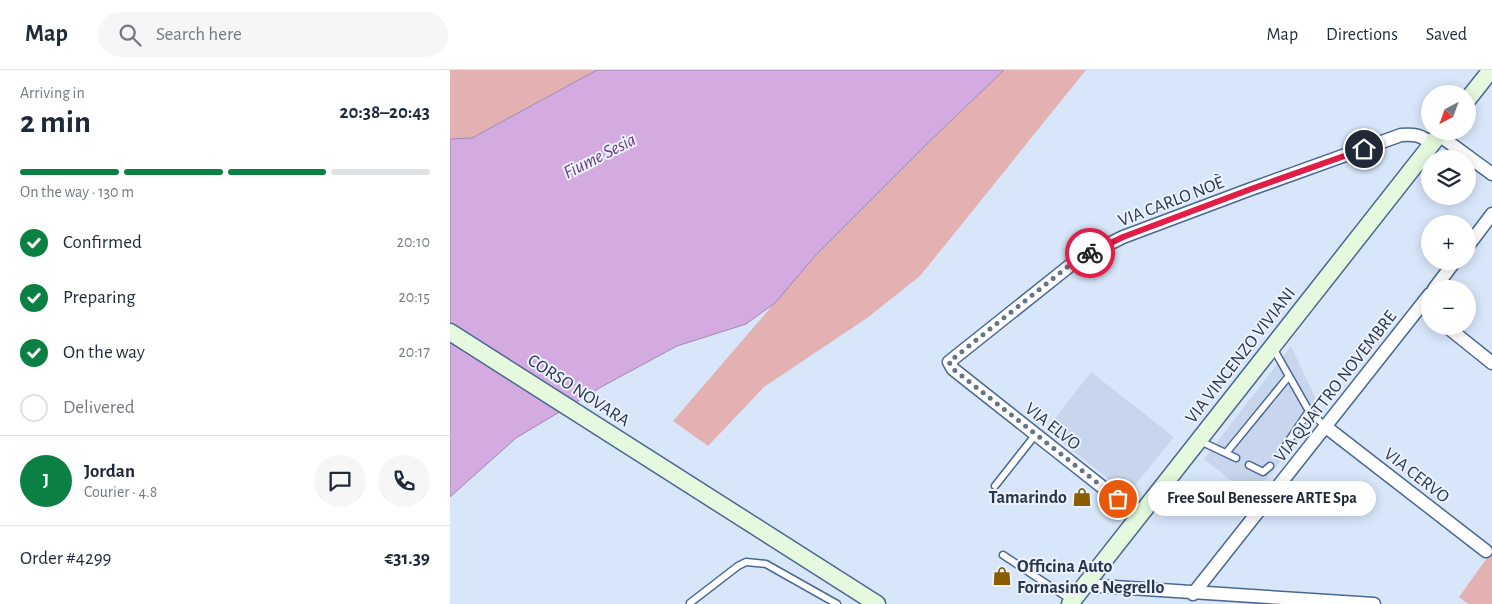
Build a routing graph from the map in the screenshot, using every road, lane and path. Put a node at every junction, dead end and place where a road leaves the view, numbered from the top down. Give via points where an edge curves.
1 (1491, 70) edge
2 (1476, 89) edge
3 (1421, 136) edge
4 (1436, 140) edge
5 (1442, 140) edge
6 (1492, 174) edge
7 (1492, 214) edge
8 (1476, 235) edge
9 (1449, 270) edge
10 (1441, 280) edge
11 (1421, 315) edge
12 (450, 332) edge
13 (1457, 335) edge
14 (1272, 346) junction
15 (949, 362) joint
16 (1492, 363) edge
17 (1289, 376) junction
18 (1310, 411) junction
19 (1326, 427) junction
20 (1036, 434) junction
21 (1199, 440) junction
22 (1286, 445) dead end
23 (1226, 453) junction
24 (1236, 458) dead end
25 (1249, 465) dead end
26 (1270, 466) dead end
27 (995, 486) dead end
28 (1139, 516) junction
29 (1486, 550) dead end
30 (1003, 555) dead end
31 (1084, 585) junction
32 (1193, 594) junction
33 (1071, 602) edge
34 (690, 603) edge
35 (837, 604) edge
36 (877, 604) edge
37 (1374, 604) edge

1 - 2 main road
3 - 15 street, VIA CARLO NOÈ via 1401,136 1123,237 1076,260
4 - 14 main road, VIA VINCENZO VIVIANI
5 - 6 street, VIA CARLO NOÈ
7 - 8 street
9 - 10 street
11 - 19 street, VIA QUATTRO NOVEMBRE
12 - 36 main road, CORSO NOVARA
13 - 16 street
14 - 17 lane
14 - 21 main road, VIA VINCENZO VIVIANI
15 - 20 street, VIA ELVO via 953,369
17 - 18 lane
17 - 23 lane
18 - 19 lane
18 - 22 lane
19 - 29 street, VIA CERVO
19 - 32 street, VIA QUATTRO NOVEMBRE
20 - 27 lane
20 - 28 street, VIA ELVO
21 - 23 lane
21 - 28 main road, VIA VINCENZO VIVIANI
23 - 24 lane
25 - 26 lane via 1263,472
28 - 31 main road, VIA VINCENZO VIVIANI
30 - 33 lane
31 - 32 street
31 - 33 main road, VIA VINCENZO VIVIANI
32 - 37 street
34 - 35 lane via 738,566 753,562 782,572

